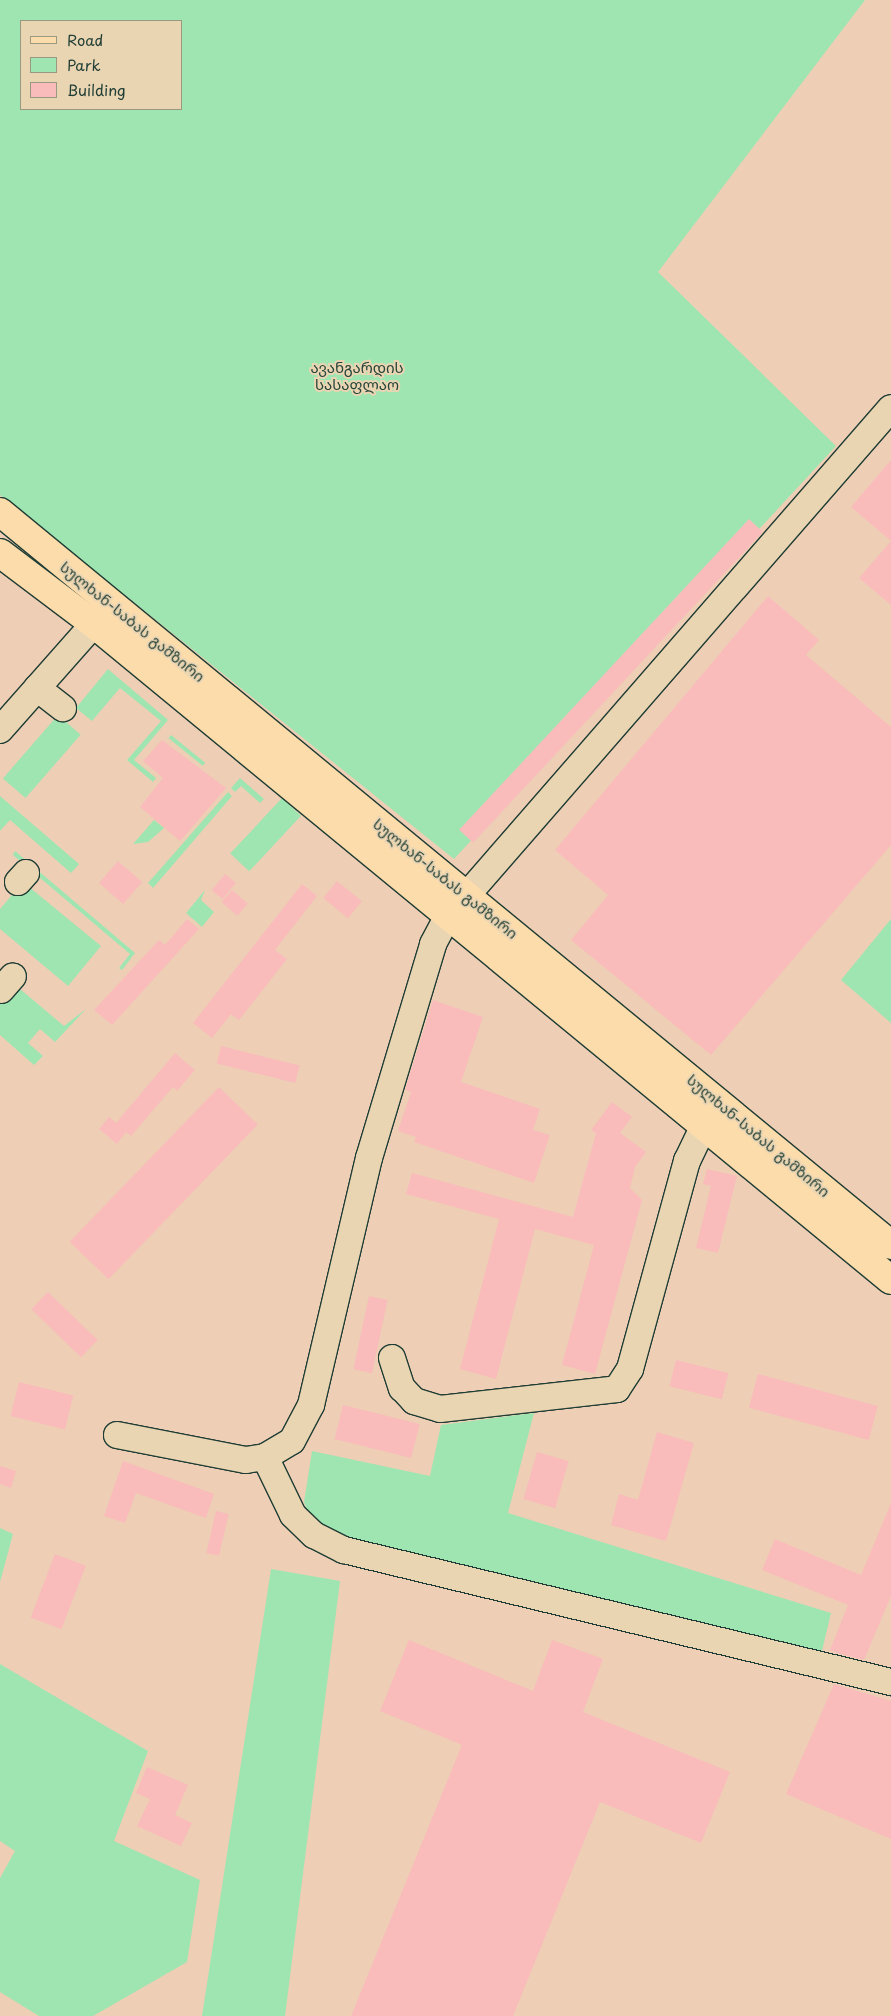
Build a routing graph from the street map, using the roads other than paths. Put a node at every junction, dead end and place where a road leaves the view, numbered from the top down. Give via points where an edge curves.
1 (891, 408) edge
2 (0, 512) edge
3 (0, 553) edge
4 (112, 604) junction
5 (94, 624) junction
6 (38, 688) junction
7 (64, 708) dead end
8 (0, 730) edge
9 (467, 895) junction
10 (447, 918) junction
11 (717, 1100) junction
12 (703, 1124) junction
13 (891, 1245) edge
14 (891, 1280) edge
15 (392, 1358) dead end
16 (117, 1435) dead end
17 (266, 1457) junction
18 (891, 1682) edge

1 - 9 street
2 - 4 main road, სულხან-საბას გამზირი
3 - 5 main road, სულხან-საბას გამზირი
4 - 5 street
4 - 9 main road, სულხან-საბას გამზირი
5 - 6 street
5 - 10 main road, სულხან-საბას გამზირი
6 - 7 street
6 - 8 street
9 - 10 street
9 - 11 main road, სულხან-საბას გამზირი
10 - 12 main road, სულხან-საბას გამზირი
10 - 17 street via 433,944 369,1158 311,1405 292,1441
11 - 12 street
11 - 13 main road, სულხან-საბას გამზირი
12 - 14 main road, სულხან-საბას გამზირი
12 - 15 street via 687,1161 630,1369 617,1390 440,1409 414,1401 402,1388
16 - 17 street via 246,1460
17 - 18 street via 294,1515 314,1536 344,1550

